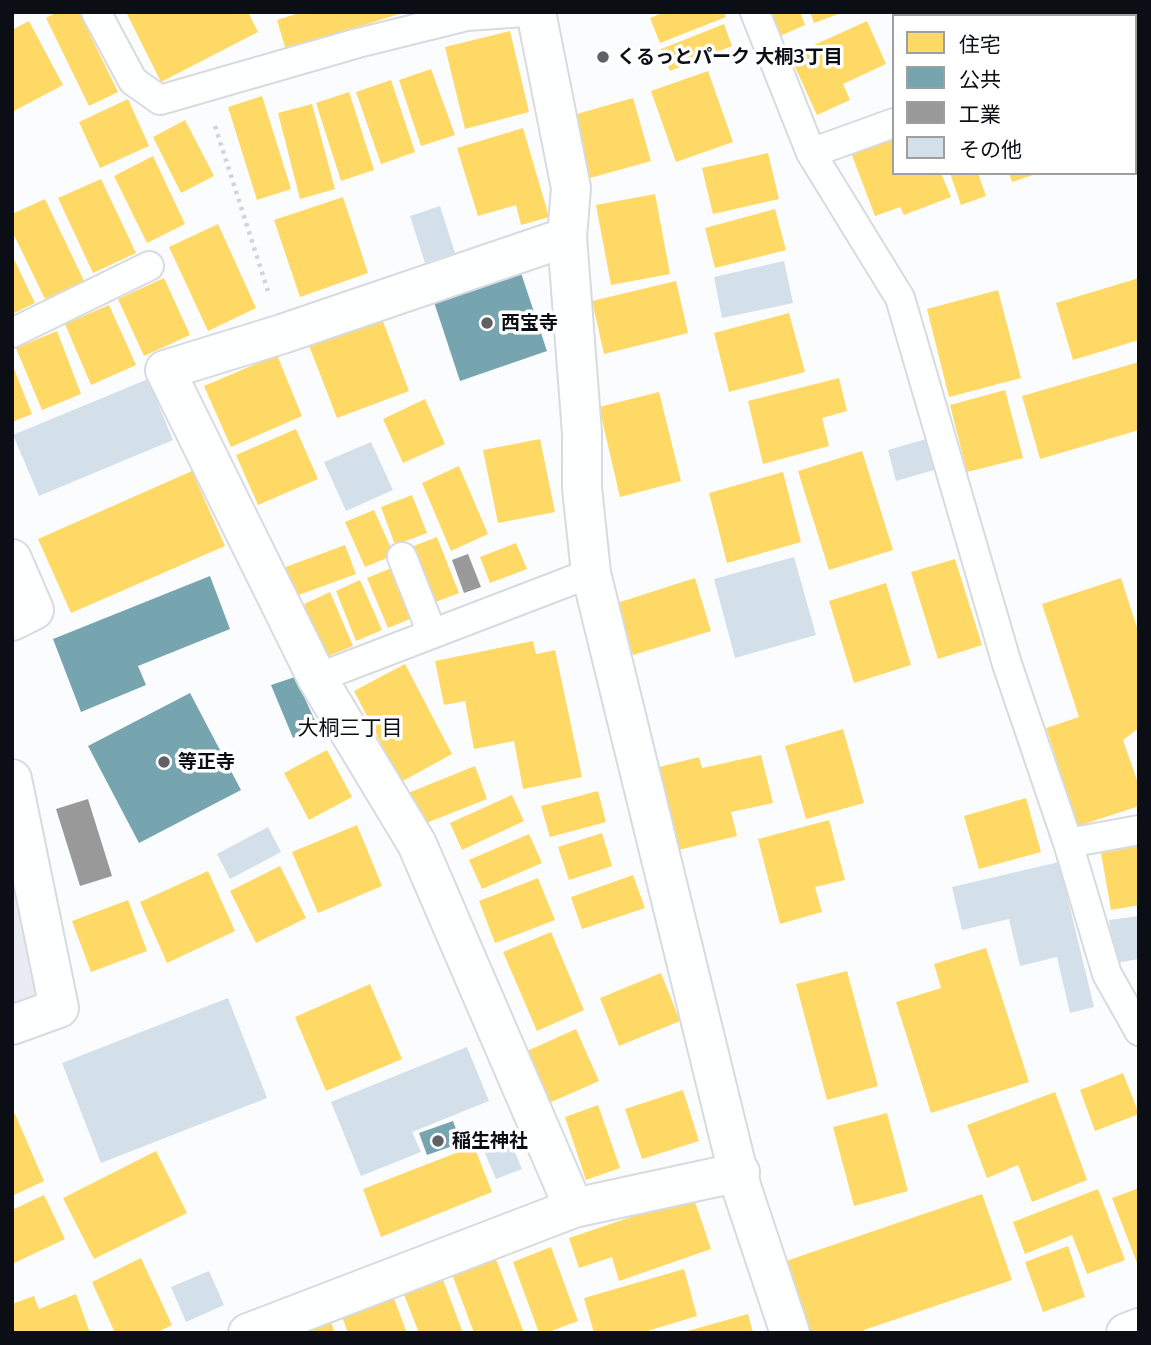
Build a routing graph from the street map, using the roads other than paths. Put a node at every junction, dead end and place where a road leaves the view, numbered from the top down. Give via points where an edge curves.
1 (96, 12) edge
2 (524, 12) edge
3 (536, 12) edge
4 (755, 12) edge
5 (892, 124) edge
6 (811, 153) junction
7 (567, 237) junction
8 (149, 266) dead end
9 (12, 333) edge
10 (402, 557) dead end
11 (12, 559) edge
12 (591, 573) junction
13 (12, 621) edge
14 (432, 633) junction
15 (317, 678) junction
16 (12, 779) edge
17 (1139, 830) edge
18 (1068, 843) junction
19 (12, 1025) edge
20 (1139, 1031) edge
21 (740, 1172) junction
22 (574, 1208) junction
23 (1139, 1328) edge
24 (248, 1333) edge
25 (790, 1333) edge
26 (1128, 1333) edge

1 - 2 lane via 134,81 160,100 467,16
3 - 7 street via 571,188
4 - 6 lane
5 - 6 lane
6 - 18 lane via 900,298 1007,664
7 - 12 street
7 - 15 street via 166,370
8 - 9 lane
10 - 14 lane
11 - 13 street via 34,610
12 - 14 lane
12 - 21 street
14 - 15 lane
15 - 22 street via 417,844
16 - 19 street via 59,1007
17 - 18 lane
18 - 20 lane via 1107,974
21 - 22 street
21 - 25 street
22 - 24 street
23 - 26 street

